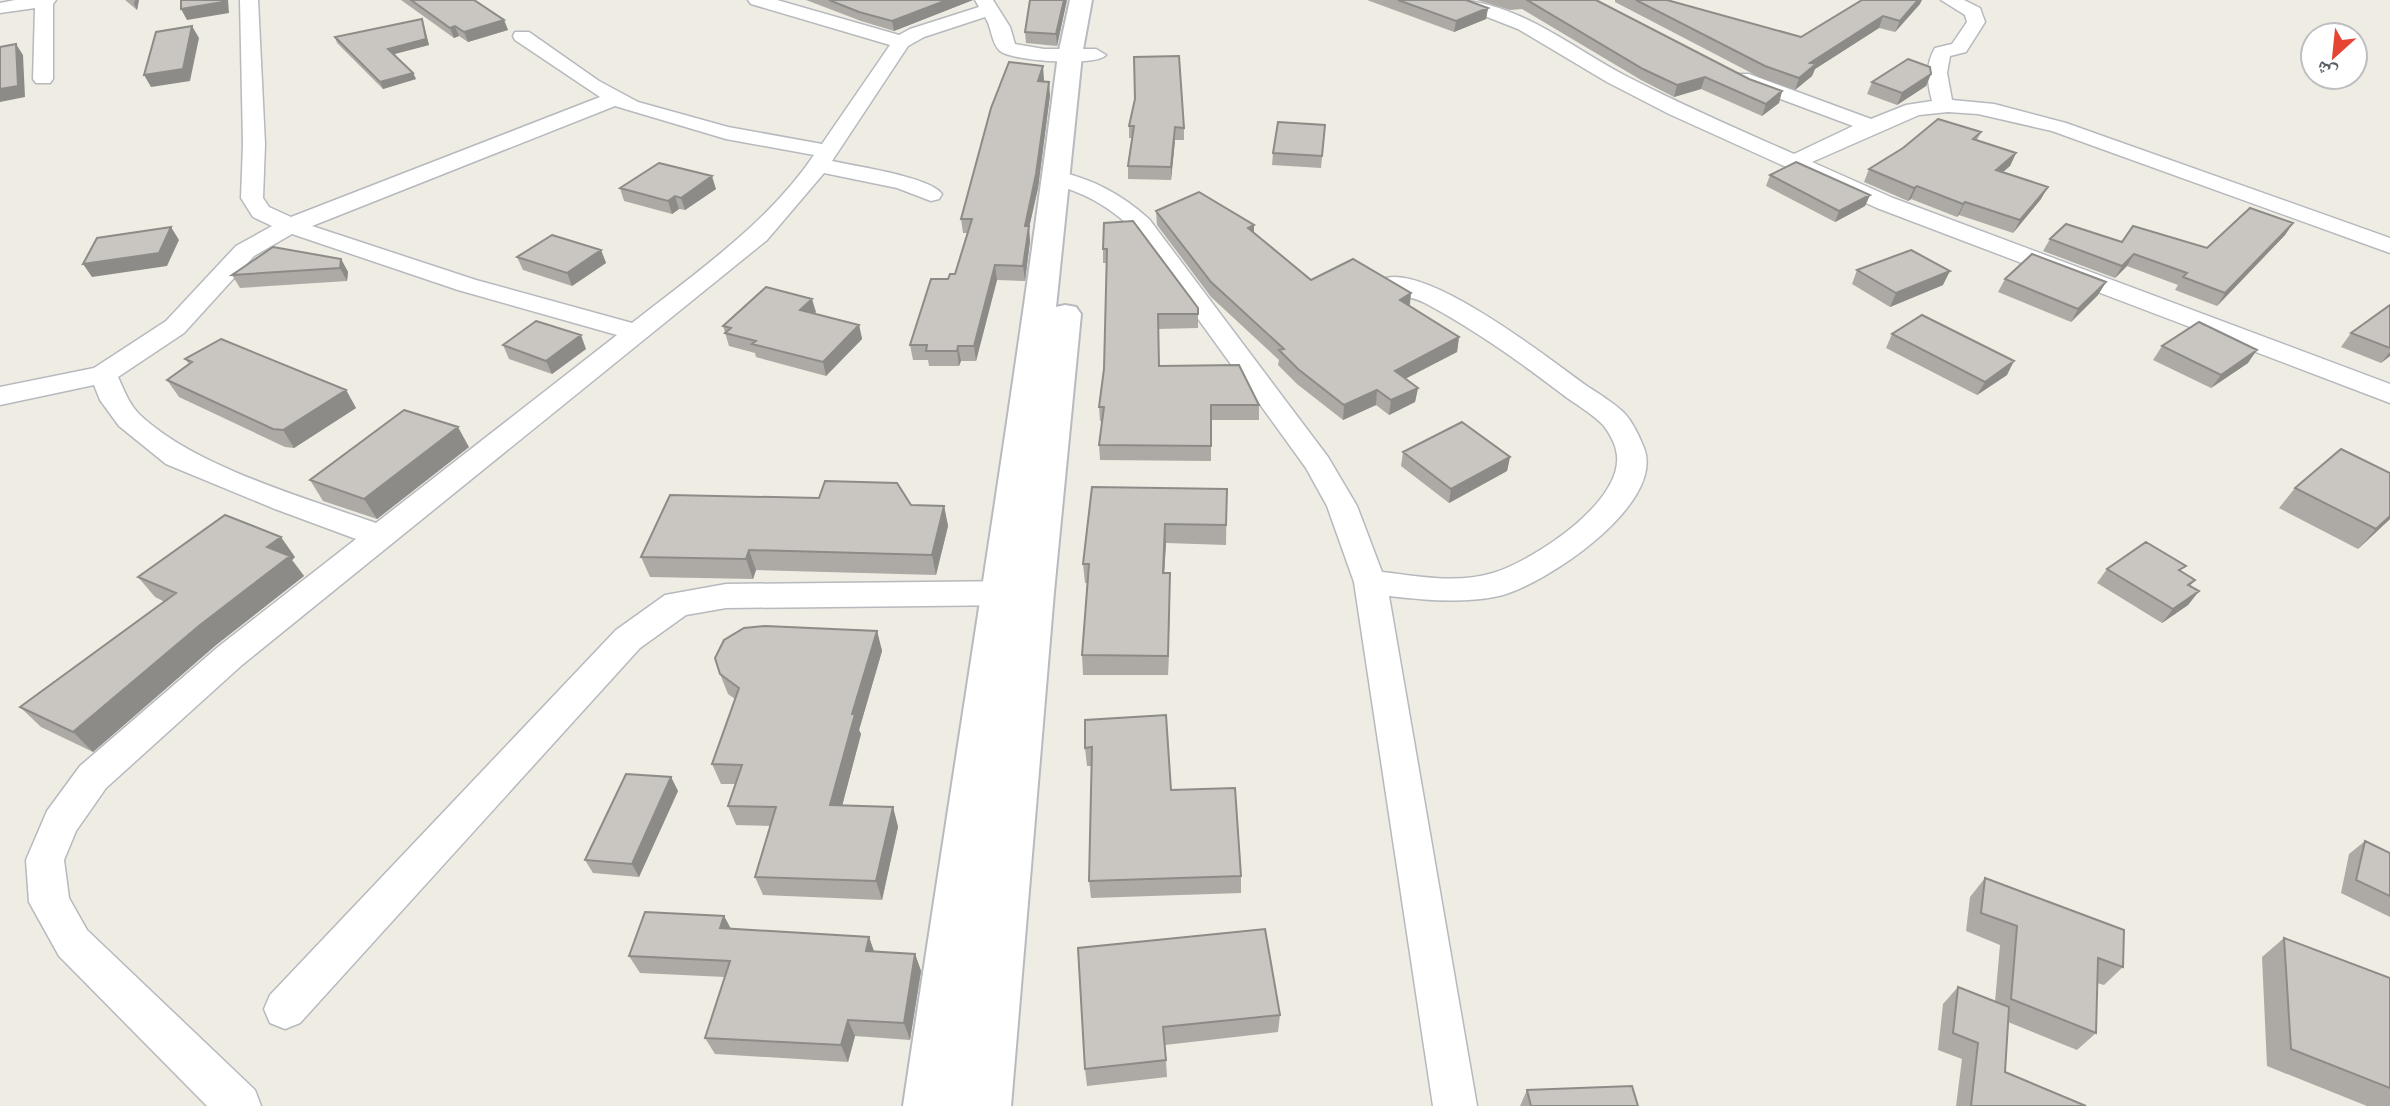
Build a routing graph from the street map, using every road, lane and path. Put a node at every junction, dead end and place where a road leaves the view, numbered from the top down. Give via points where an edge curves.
1 (45, 0) edge
2 (250, 0) edge
3 (757, 0) edge
4 (1081, 0) edge
5 (1103, 0) edge
6 (1460, 0) edge
7 (1950, 0) edge
8 (987, 4) edge
9 (0, 8) edge
10 (522, 36) dead end
11 (901, 42) junction
12 (1083, 55) junction
13 (1730, 72) edge
14 (43, 79) dead end
15 (617, 98) junction
16 (1944, 107) junction
17 (1871, 126) junction
18 (822, 158) junction
19 (1795, 163) junction
20 (1070, 181) junction
21 (931, 194) dead end
22 (290, 226) junction
23 (2390, 246) edge
24 (1395, 283) edge
25 (637, 332) junction
26 (103, 375) junction
27 (2390, 394) edge
28 (0, 396) edge
29 (381, 536) junction
30 (1370, 582) junction
31 (1016, 593) junction
32 (992, 806) junction
33 (285, 1009) dead end
34 (239, 1106) edge
35 (930, 1106) edge
36 (984, 1106) edge
37 (1455, 1106) edge

1 - 9 street
1 - 14 street
2 - 22 street via 252,198 261,212
3 - 11 street
4 - 12 main road
5 - 12 main road
6 - 19 street via 1525,26 1614,78
7 - 16 street via 1974,12 1976,22 1959,48 1942,52 1936,78
8 - 11 street
8 - 12 street via 1009,49
10 - 15 street
11 - 18 street
12 - 20 main road
13 - 17 street
15 - 18 street via 631,106
15 - 22 street
16 - 17 street via 1928,107
16 - 23 street via 1989,110 2059,127
17 - 19 street
18 - 21 street
18 - 25 street via 791,202 759,235
19 - 27 street via 1885,203
20 - 30 street via 1110,197 1141,224 1318,464 1342,506
20 - 31 main road via 1021,459
22 - 25 street via 467,285
22 - 26 street via 245,251 175,327
24 - 30 street via 1430,295 1500,335 1616,421 1631,450 1631,472 1616,503 1598,522 1543,563 1499,584 1451,591
25 - 29 street
26 - 28 street
26 - 29 street via 129,420 177,457
29 - 34 street via 230,656 93,777 60,823 45,860 49,902 73,943
30 - 37 street
31 - 32 main road
31 - 33 street via 726,596 677,604 628,639
32 - 35 main road
32 - 36 main road

